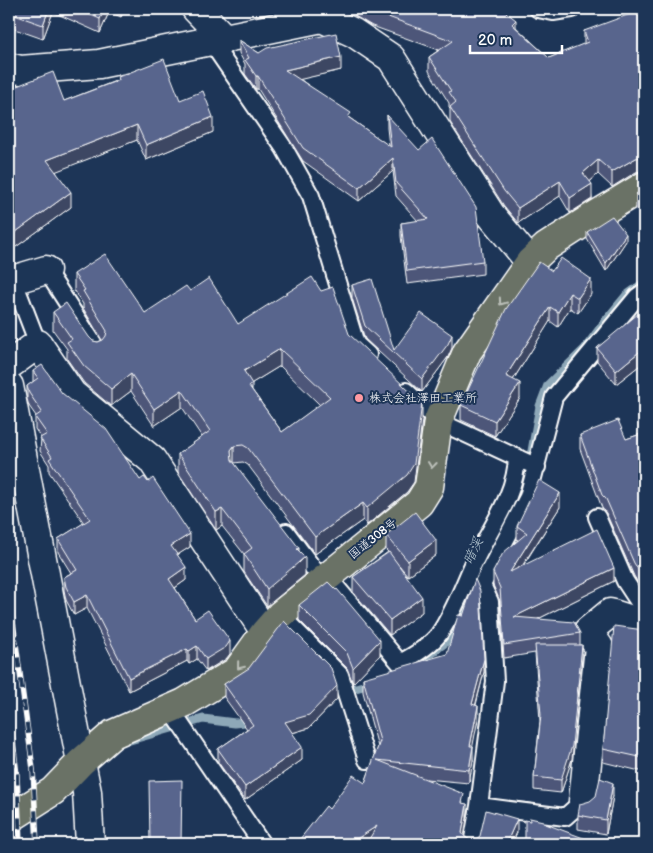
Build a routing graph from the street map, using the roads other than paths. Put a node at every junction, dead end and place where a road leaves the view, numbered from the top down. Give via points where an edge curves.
1 (196, 9) edge
2 (538, 9) edge
3 (572, 9) edge
4 (324, 13) edge
5 (218, 40) junction
6 (9, 67) edge
7 (644, 186) edge
8 (530, 262) junction
9 (46, 270) joint
10 (11, 280) edge
11 (644, 292) edge
12 (38, 344) junction
13 (97, 349) edge
14 (376, 363) edge
15 (9, 365) edge
16 (397, 382) edge
17 (9, 386) edge
18 (11, 415) edge
19 (438, 421) junction
20 (517, 457) junction
21 (534, 467) junction
22 (597, 517) dead end
23 (275, 518) edge
24 (324, 578) junction
25 (644, 610) edge
26 (273, 623) junction
27 (644, 628) edge
28 (178, 719) junction
29 (368, 760) dead end
30 (82, 762) junction
31 (583, 801) joint
32 (479, 806) junction
33 (9, 819) edge
34 (90, 844) edge
35 (262, 844) edge
36 (472, 844) edge

1 - 5 street
2 - 3 lane via 553,12
4 - 5 street
4 - 8 street via 391,58 492,215
5 - 6 street via 99,64 20,70
5 - 14 lane via 311,196 356,344
7 - 8 highway, 国道308号 via 554,242
8 -> 19 highway, 国道308号 via 467,352
9 - 10 street
9 - 13 lane
10 - 12 lane
11 - 21 lane via 554,397
12 - 15 street
12 - 26 street via 72,394 152,460
16 - 19 lane
17 - 18 street
18 - 30 street
19 - 20 lane
19 -> 24 highway, 国道308号 via 429,487 419,502
20 - 21 lane
20 - 24 lane via 517,473 499,517 451,613 438,635 414,655 400,663
21 - 32 lane via 528,496 482,585 490,602 495,681
22 - 25 lane via 625,581
23 - 24 lane
24 - 26 highway, 国道308号
26 -> 28 highway, 国道308号 via 237,671
26 - 29 lane via 340,675
27 - 31 street via 635,621 610,613 588,631 599,647
28 - 30 highway, 国道308号 via 113,734
28 - 35 lane
30 - 33 highway, 国道308号 via 53,791
30 - 34 street
31 - 32 lane via 565,817
32 - 36 lane

